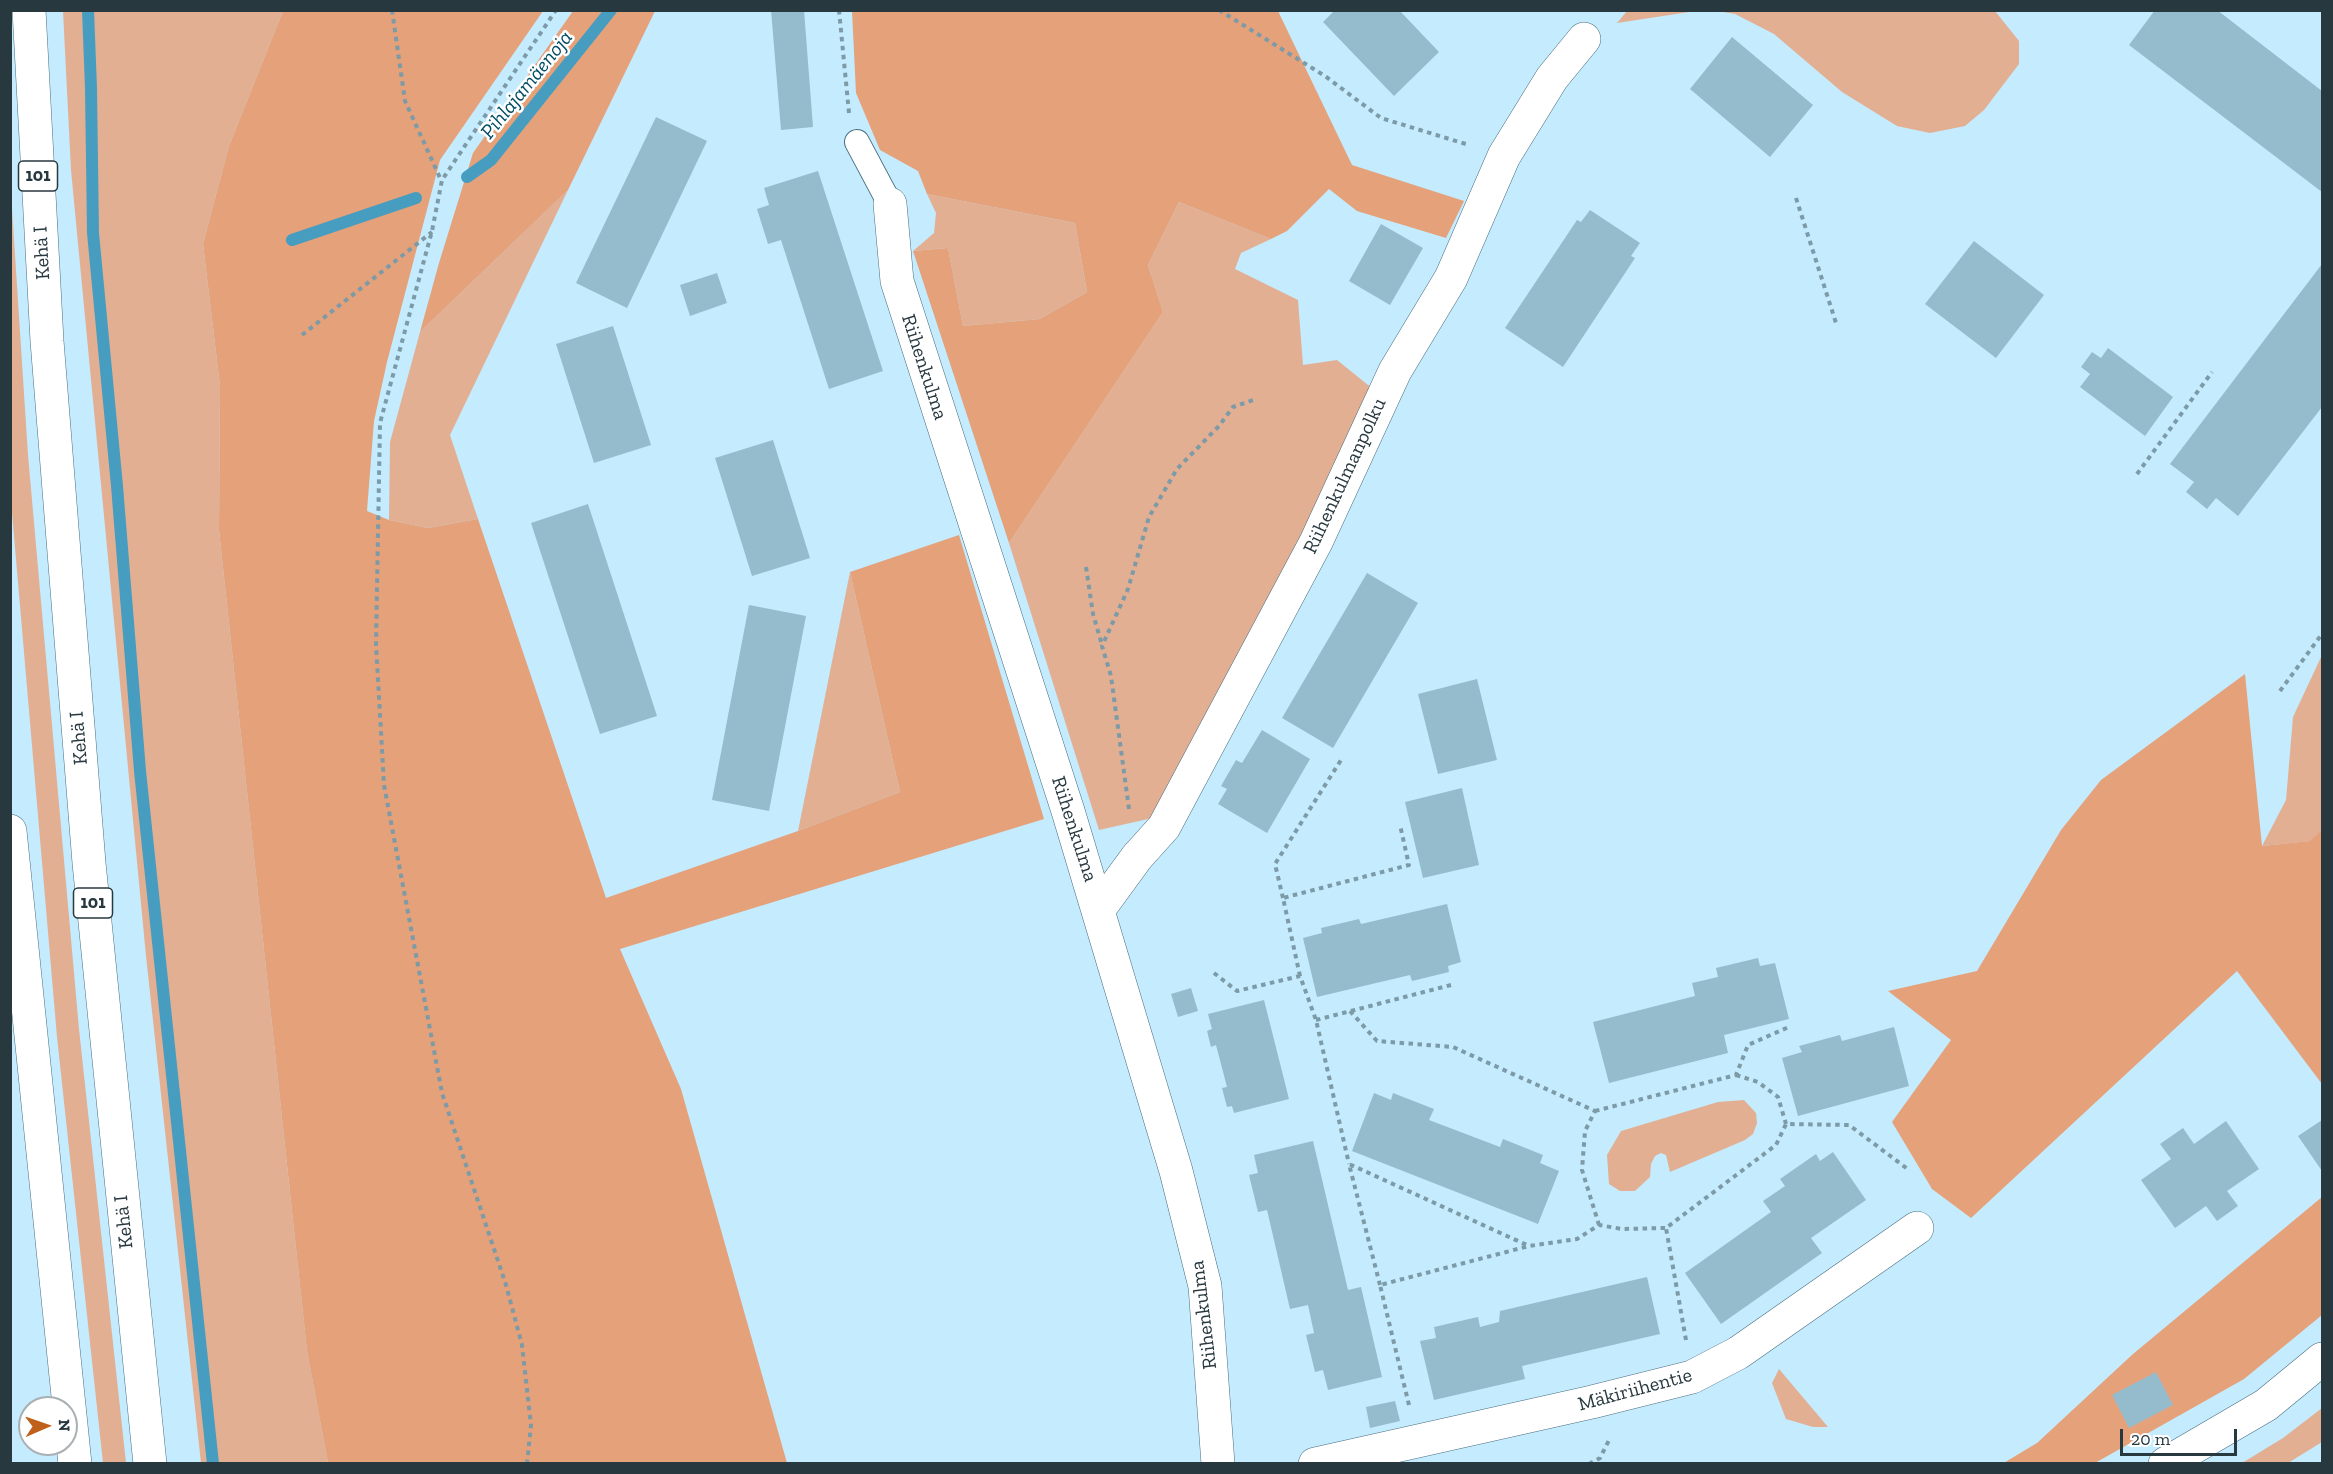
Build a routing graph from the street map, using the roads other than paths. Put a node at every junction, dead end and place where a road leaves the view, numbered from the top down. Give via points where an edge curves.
1 (29, 10) edge
2 (1584, 39) dead end
3 (857, 142) road end
4 (890, 204) joint
5 (10, 831) edge
6 (1099, 909) junction
7 (1917, 1228) dead end
8 (2322, 1359) edge
9 (75, 1464) edge
10 (150, 1464) edge
11 (1218, 1464) edge
12 (1315, 1464) edge
13 (2165, 1464) edge

1 - 10 main road, Kehä I / 101 via 47,342 89,864
2 - 6 main road, Riihenkulmanpolku via 1552,78 1504,156 1451,278 1395,371 1310,552 1164,827
3 - 4 lane
4 - 6 main road, Riihenkulma via 897,281
5 - 9 main road
6 - 11 main road, Riihenkulma via 1176,1171 1204,1286
7 - 12 main road, Mäkiriihentie via 1738,1353 1692,1377
8 - 13 main road via 2266,1406

